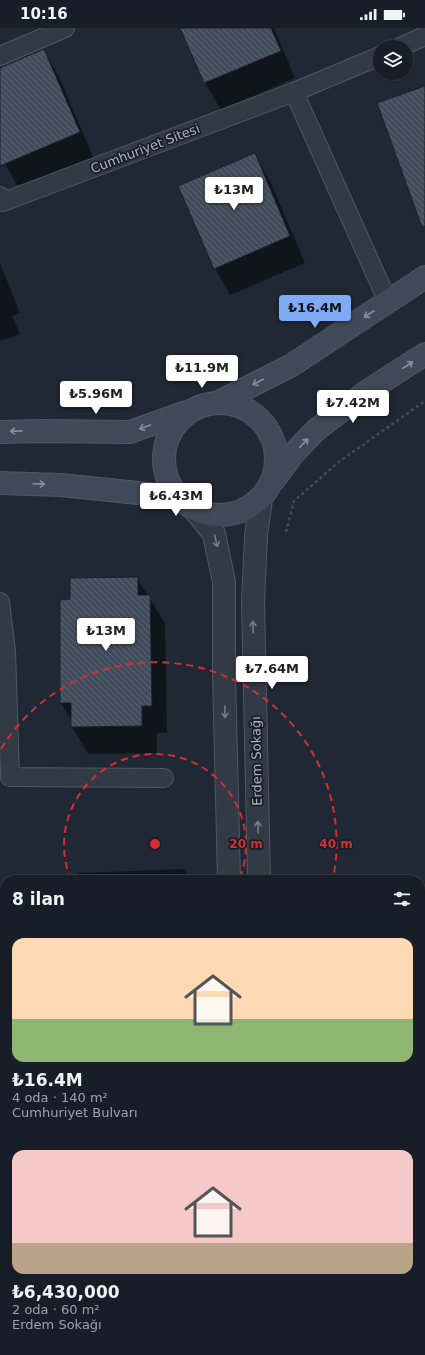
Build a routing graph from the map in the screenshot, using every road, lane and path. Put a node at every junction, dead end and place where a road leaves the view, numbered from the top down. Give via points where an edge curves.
1 (66, 28) edge
2 (422, 28) edge
3 (425, 32) edge
4 (425, 36) edge
5 (413, 41) edge
6 (0, 56) edge
7 (373, 59) edge
8 (294, 92) junction
9 (0, 196) edge
10 (425, 277) edge
11 (388, 302) junction
12 (425, 354) edge
13 (425, 401) edge
14 (217, 404) junction
15 (195, 408) junction
16 (0, 432) edge
17 (0, 483) edge
18 (266, 492) junction
19 (177, 497) junction
20 (194, 509) junction
21 (285, 536) dead end
22 (0, 602) edge
23 (4, 714) edge
24 (164, 778) dead end
25 (229, 875) edge
26 (259, 875) edge

1 - 6 lane
2 - 3 lane
4 - 5 lane
7 - 8 lane, Cumhuriyet Sitesi
8 - 9 lane, Cumhuriyet Sitesi via 3,202
8 - 11 lane
10 - 11 street
11 -> 14 street via 292,365
18 -> 12 street via 292,454 316,430 366,392
13 - 21 path via 340,461 294,501
14 - 15 street
14 - 18 street via 229,403 246,408 260,419 271,433 277,467
15 -> 16 street via 130,432
15 - 19 street via 180,419 170,432 164,450 164,467 169,484
17 -> 19 street via 62,485
18 - 20 street via 246,509 229,515 211,515
26 -> 18 street, Erdem Sokağı via 253,601 256,536
19 - 20 street
20 -> 25 street via 214,534 224,582
22 - 23 lane via 6,651
23 - 24 lane via 10,777

